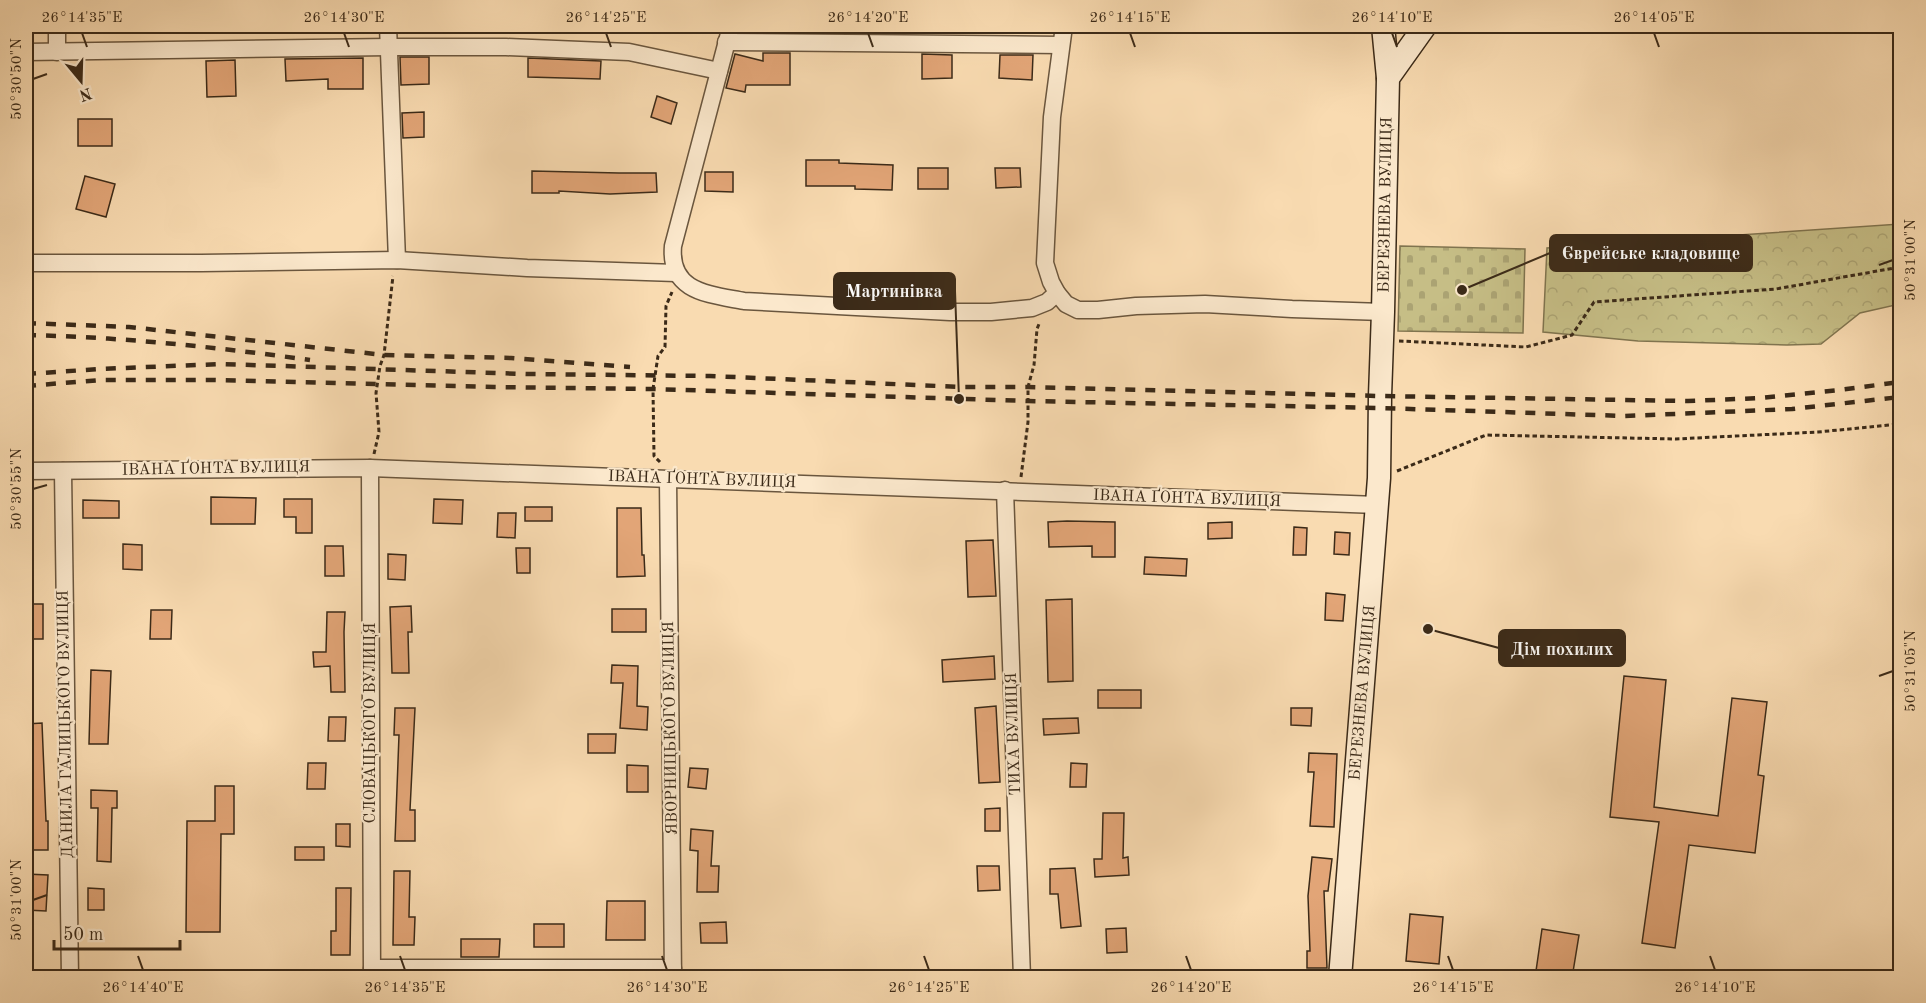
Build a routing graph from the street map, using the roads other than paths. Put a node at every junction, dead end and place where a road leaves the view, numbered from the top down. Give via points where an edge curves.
1 (57, 26) edge
2 (388, 26) edge
3 (1064, 26) edge
4 (1383, 26) edge
5 (1425, 26) edge
6 (729, 34) edge
7 (1061, 45) junction
8 (390, 47) junction
9 (26, 52) edge
10 (57, 52) junction
11 (719, 71) junction
12 (1388, 78) junction
13 (397, 260) junction
14 (26, 263) edge
15 (676, 273) junction
16 (1052, 298) junction
17 (1383, 312) junction
18 (370, 468) junction
19 (26, 471) edge
20 (63, 471) junction
21 (669, 480) junction
22 (1013, 492) junction
23 (1377, 505) junction
24 (372, 973) edge
25 (673, 973) edge
26 (70, 978) edge
27 (1022, 978) edge
28 (1340, 978) edge

1 - 10 street
2 - 8 street
3 - 7 street
4 - 12 main road, БЕРЕЗНЕВА ВУЛИЦЯ
5 - 12 main road
6 - 7 street
6 - 11 street
7 - 16 street via 1052,117 1045,263
8 - 10 street
8 - 11 street via 629,52
8 - 13 street
9 - 10 street
11 - 15 street via 673,246
12 - 17 main road, БЕРЕЗНЕВА ВУЛИЦЯ
13 - 14 street
13 - 15 street
15 - 16 street via 686,284 713,295 754,301 970,312 1032,308
16 - 17 street via 1078,310 1205,304
17 - 23 main road, БЕРЕЗНЕВА ВУЛИЦЯ
18 - 20 street, ІВАНА ҐОНТА ВУЛИЦЯ
18 - 21 street, ІВАНА ҐОНТА ВУЛИЦЯ
18 - 24 street, СЛОВАЦЬКОГО ВУЛИЦЯ
19 - 20 street, ІВАНА ҐОНТА ВУЛИЦЯ
20 - 26 street, ДАНИЛА ГАЛИЦЬКОГО ВУЛИЦЯ
21 - 22 street, ІВАНА ҐОНТА ВУЛИЦЯ
21 - 25 street, ЯВОРНИЦЬКОГО ВУЛИЦЯ
22 - 23 street, ІВАНА ҐОНТА ВУЛИЦЯ
22 - 27 street, ТИХА ВУЛИЦЯ
23 - 28 main road, БЕРЕЗНЕВА ВУЛИЦЯ
24 - 25 street

